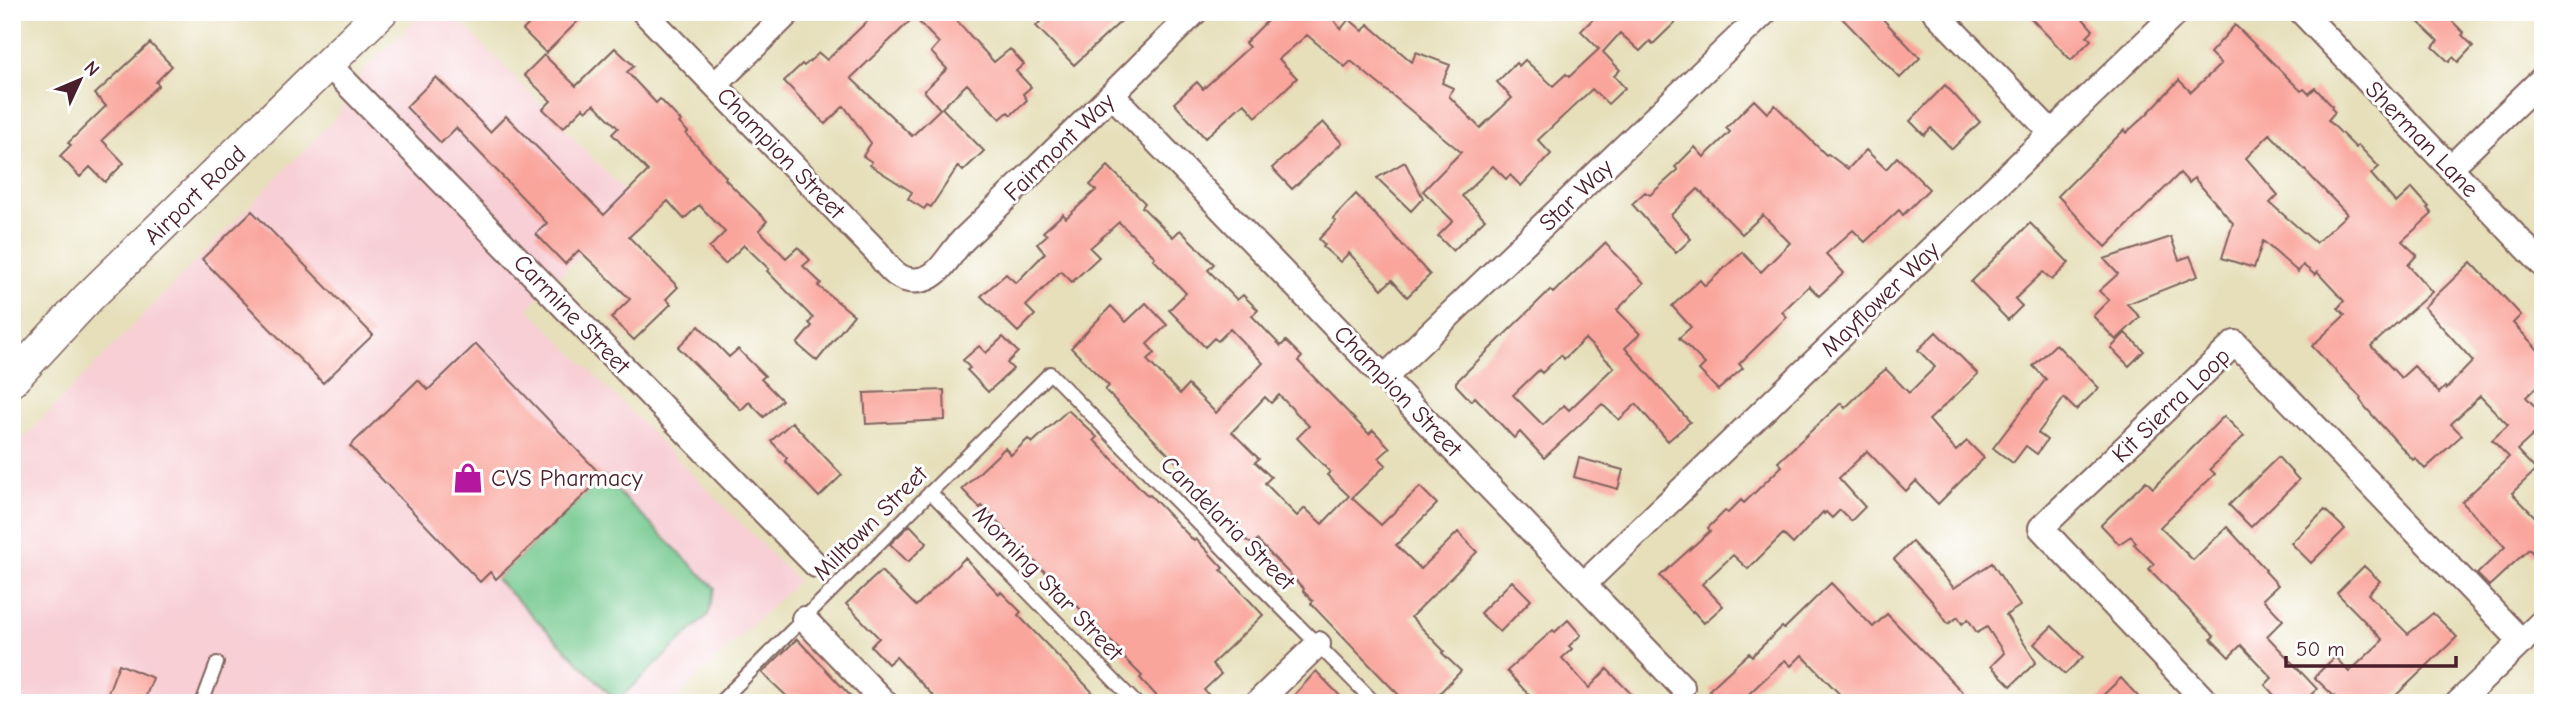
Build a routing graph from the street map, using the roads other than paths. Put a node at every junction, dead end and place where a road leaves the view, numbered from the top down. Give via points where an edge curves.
1 (381, 12) edge
2 (644, 12) edge
3 (789, 12) edge
4 (1195, 12) edge
5 (1765, 12) edge
6 (1935, 12) edge
7 (2178, 12) edge
8 (2302, 12) edge
9 (327, 63) junction
10 (2543, 78) edge
11 (715, 85) junction
12 (1112, 95) junction
13 (2052, 134) junction
14 (2450, 168) junction
15 (2543, 265) edge
16 (923, 279) joint
17 (1050, 373) joint
18 (1385, 377) junction
19 (12, 380) edge
20 (930, 492) junction
21 (816, 565) dead end
22 (1583, 585) junction
23 (804, 619) junction
24 (2543, 621) edge
25 (2522, 642) junction
26 (1318, 644) junction
27 (217, 663) dead end
28 (1682, 687) dead end
29 (202, 703) edge
30 (719, 703) edge
31 (885, 703) edge
32 (1136, 703) edge
33 (1257, 703) edge
34 (1375, 703) edge
35 (2207, 703) edge
36 (2458, 703) edge

1 - 9 street, Airport Road
2 - 11 street, Champion Street
3 - 11 street
4 - 12 street, Fairmont Way
5 - 18 street, Star Way
6 - 13 street
7 - 13 street, Mayflower Way
8 - 14 street, Sherman Lane
9 - 19 street, Airport Road via 88,298
9 - 21 street, Carmine Street
10 - 14 street
11 - 16 street, Champion Street via 877,252 890,271 899,277
12 - 16 street, Fairmont Way via 953,250 934,275
12 - 18 street, Champion Street
13 - 22 street, Mayflower Way
14 - 15 street, Sherman Lane
17 - 20 lane, Milltown Street
17 - 26 lane, Candelaria Street
18 - 22 street, Champion Street
20 - 23 lane, Milltown Street
20 - 32 lane, Morning Star Street
22 - 28 street, Champion Street
23 - 30 lane, Milltown Street
23 - 31 street
24 - 25 street
25 - 35 street, Kit Sierra Loop via 2235,343 2041,528
25 - 36 street
26 - 33 street
26 - 34 lane, Candelaria Street
27 - 29 lane

